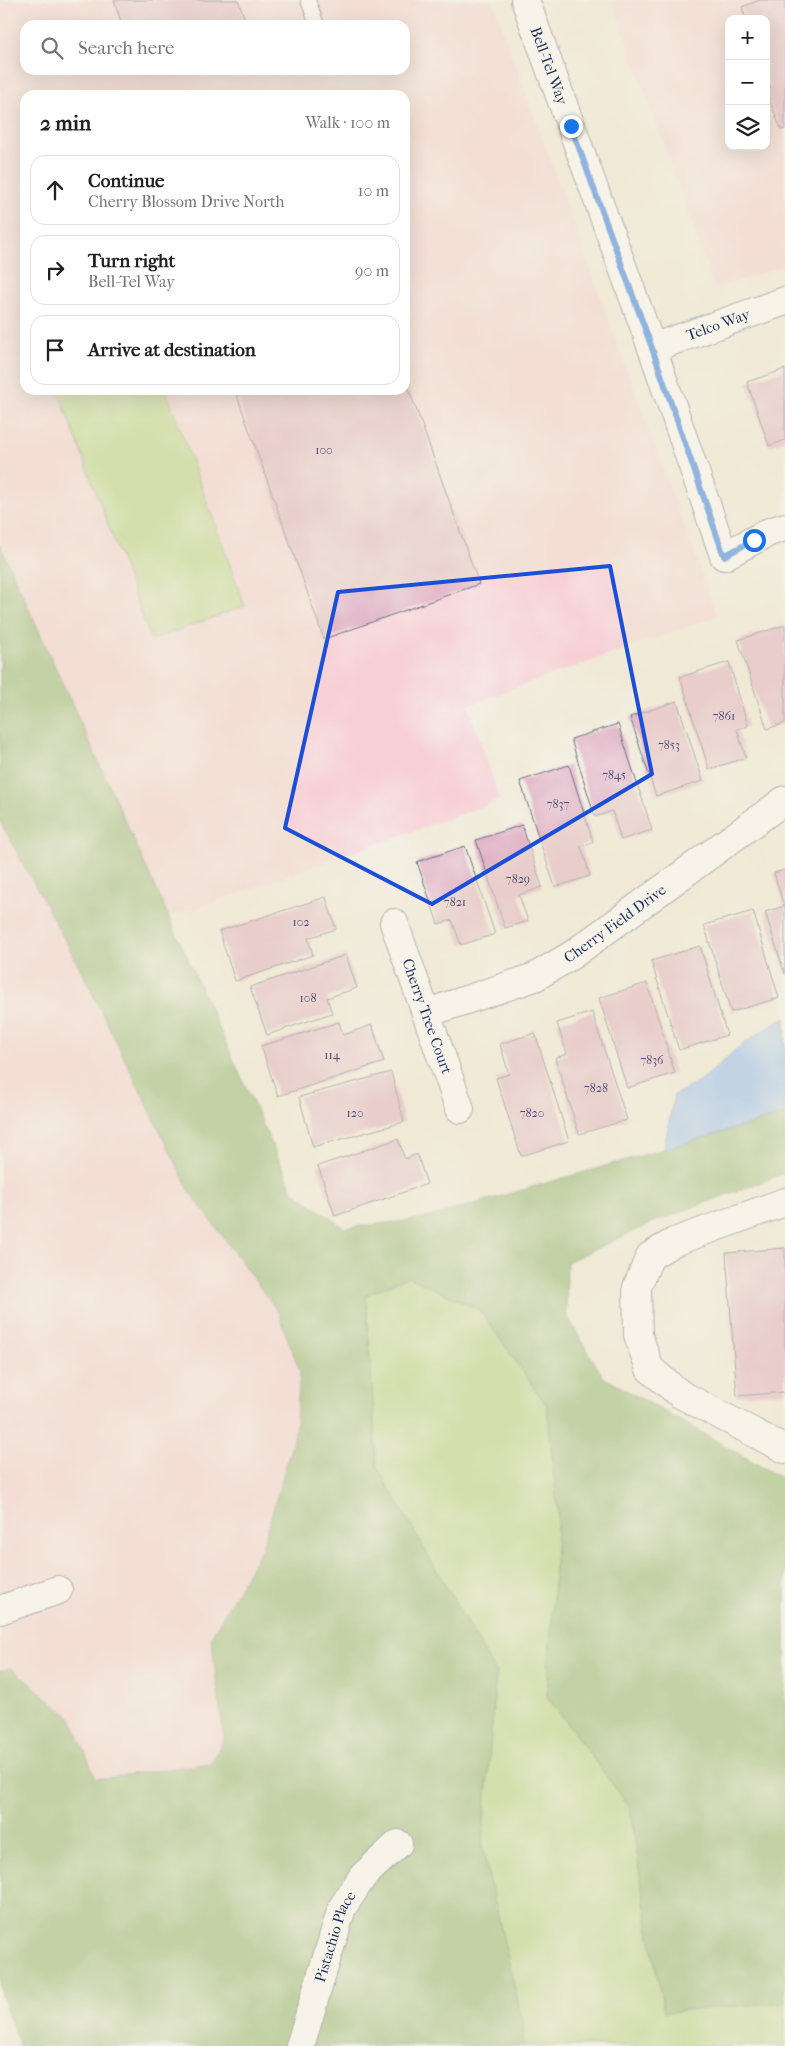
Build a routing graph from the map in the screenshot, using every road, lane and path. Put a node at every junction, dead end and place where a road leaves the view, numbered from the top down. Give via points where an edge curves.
1 (308, 0) edge
2 (525, 0) edge
3 (315, 20) edge
4 (785, 301) edge
5 (652, 348) junction
6 (785, 527) edge
7 (785, 800) edge
8 (394, 923) dead end
9 (427, 1013) junction
10 (460, 1109) dead end
11 (785, 1202) edge
12 (785, 1449) edge
13 (58, 1590) dead end
14 (0, 1610) edge
15 (398, 1844) dead end
16 (300, 2046) edge

1 - 3 lane
2 - 5 street, Bell-Tel Way
4 - 5 street, Telco Way
5 - 6 street, Bell-Tel Way via 724,556
7 - 9 street, Cherry Field Drive via 572,955 542,973
8 - 9 street, Cherry Tree Court
9 - 10 street, Cherry Tree Court
11 - 12 street via 674,1242 650,1256 637,1287 638,1335 650,1369 680,1394
13 - 14 street
15 - 16 street, Pistachio Place via 363,1876 342,1908

